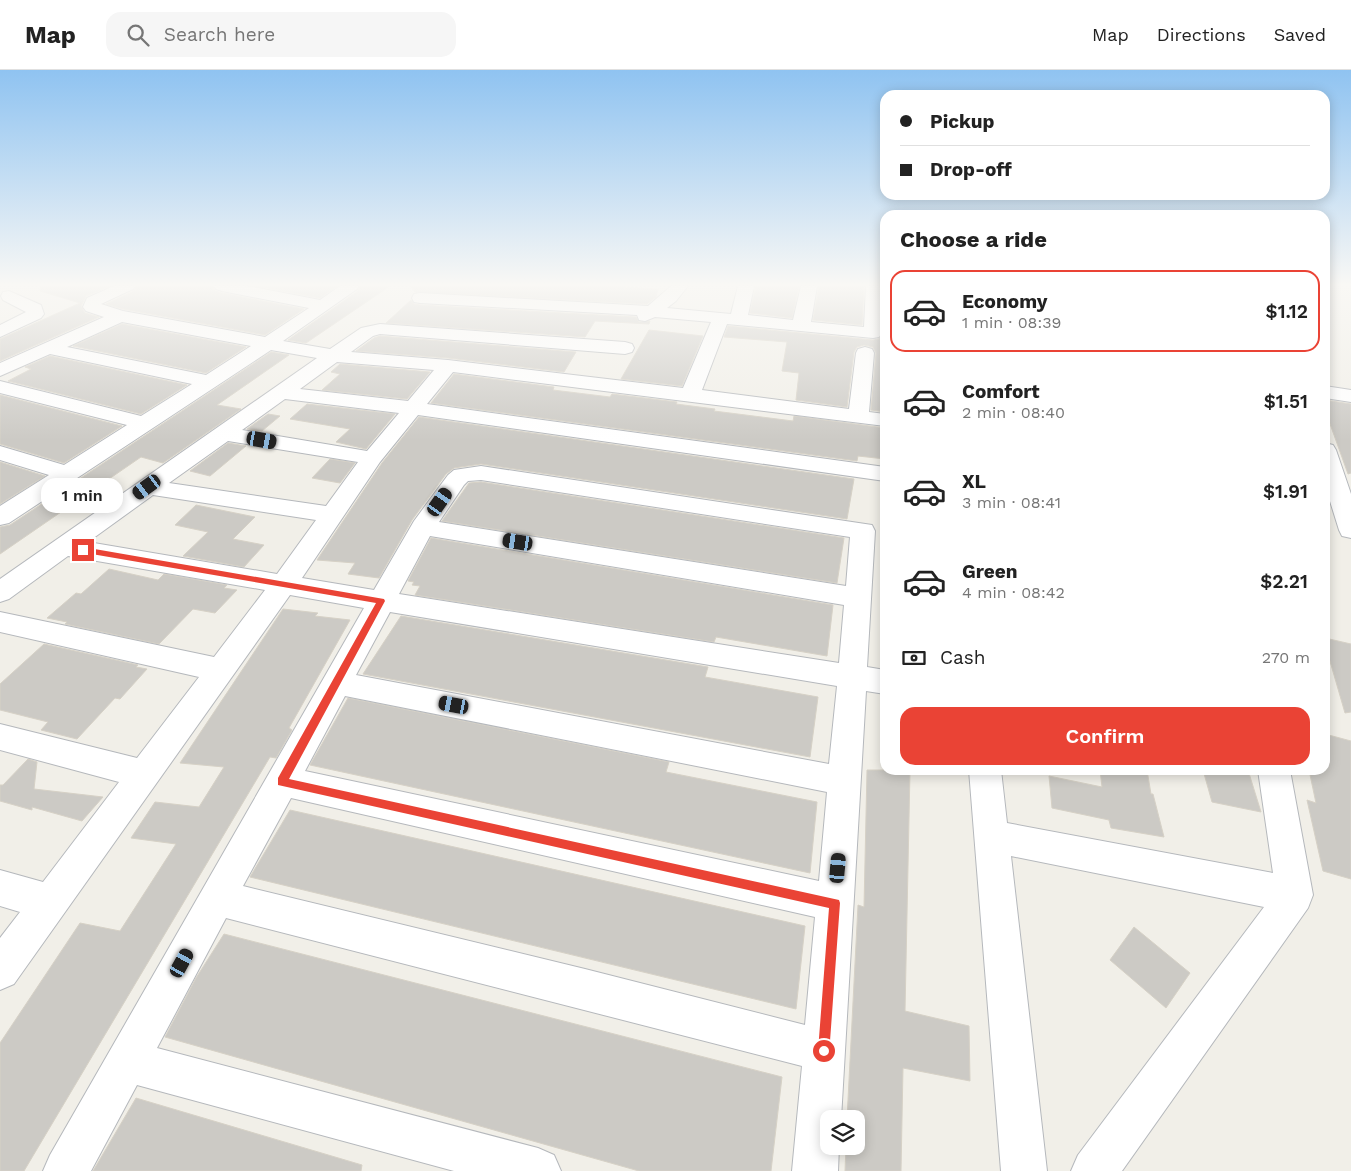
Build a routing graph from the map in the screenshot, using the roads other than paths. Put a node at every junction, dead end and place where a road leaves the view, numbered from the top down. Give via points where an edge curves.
1 (71, 337) edge
2 (232, 337) edge
3 (276, 337) edge
4 (360, 337) edge
5 (433, 337) edge
6 (632, 337) edge
7 (721, 337) edge
8 (267, 344) junction
9 (47, 348) junction
10 (865, 353) dead end
11 (335, 356) junction
12 (448, 366) junction
13 (615, 366) junction
14 (0, 370) edge
15 (208, 381) junction
16 (0, 387) edge
17 (282, 393) junction
18 (1330, 393) edge
19 (690, 395) junction
20 (1351, 396) edge
21 (412, 408) junction
22 (858, 417) junction
23 (880, 419) edge
24 (142, 423) junction
25 (224, 434) junction
26 (0, 453) edge
27 (372, 458) junction
28 (1330, 465) edge
29 (67, 473) junction
30 (880, 473) edge
31 (147, 487) junction
32 (334, 515) junction
33 (0, 517) edge
34 (422, 527) junction
35 (1351, 530) edge
36 (65, 547) junction
37 (285, 584) junction
38 (0, 592) edge
39 (858, 598) junction
40 (382, 601) junction
41 (0, 622) edge
42 (220, 670) junction
43 (868, 679) edge
44 (337, 683) junction
45 (0, 736) edge
46 (144, 774) junction
47 (985, 775) edge
48 (1275, 775) edge
49 (844, 781) junction
50 (282, 782) junction
51 (991, 836) junction
52 (0, 888) edge
53 (1296, 895) junction
54 (218, 898) junction
55 (50, 902) junction
56 (835, 903) junction
57 (0, 970) edge
58 (824, 1051) junction
59 (128, 1061) junction
60 (66, 1171) edge
61 (538, 1171) edge
62 (815, 1171) edge
63 (1024, 1171) edge
64 (1094, 1171) edge

1 - 9 street
2 - 8 street
3 - 8 street
4 - 11 street
5 - 13 street
6 - 13 street
7 - 19 street
8 - 11 street
8 - 15 street
9 - 14 street
9 - 15 street
10 - 22 street
11 - 12 street
11 - 17 street
12 - 13 street
12 - 21 street
13 - 19 street
15 - 24 street
16 - 24 street
17 - 21 street
17 - 25 street
18 - 20 street
19 - 22 street
21 - 27 street
21 - 30 street
22 - 23 street
24 - 29 street
25 - 27 street
25 - 31 street
26 - 29 street
27 - 32 street
28 - 35 street
29 - 33 street
31 - 32 street
31 - 36 street
32 - 37 street
34 - 39 street
34 - 39 street via 456,480 462,475 481,473 863,531
34 - 40 street
36 - 37 street
36 - 38 street
37 - 40 street
37 - 42 street
39 - 43 street
40 - 43 street
40 - 44 street
41 - 42 street
42 - 46 street
43 - 49 street
44 - 49 street
44 - 50 street
45 - 46 street
46 - 55 street
47 - 51 street
48 - 53 street
49 - 56 street
50 - 54 street
50 - 56 street
51 - 53 street
51 - 63 street
52 - 55 street
53 - 64 street
54 - 58 street
54 - 59 street
55 - 57 street
56 - 58 street
58 - 62 street
59 - 60 street
59 - 61 street

